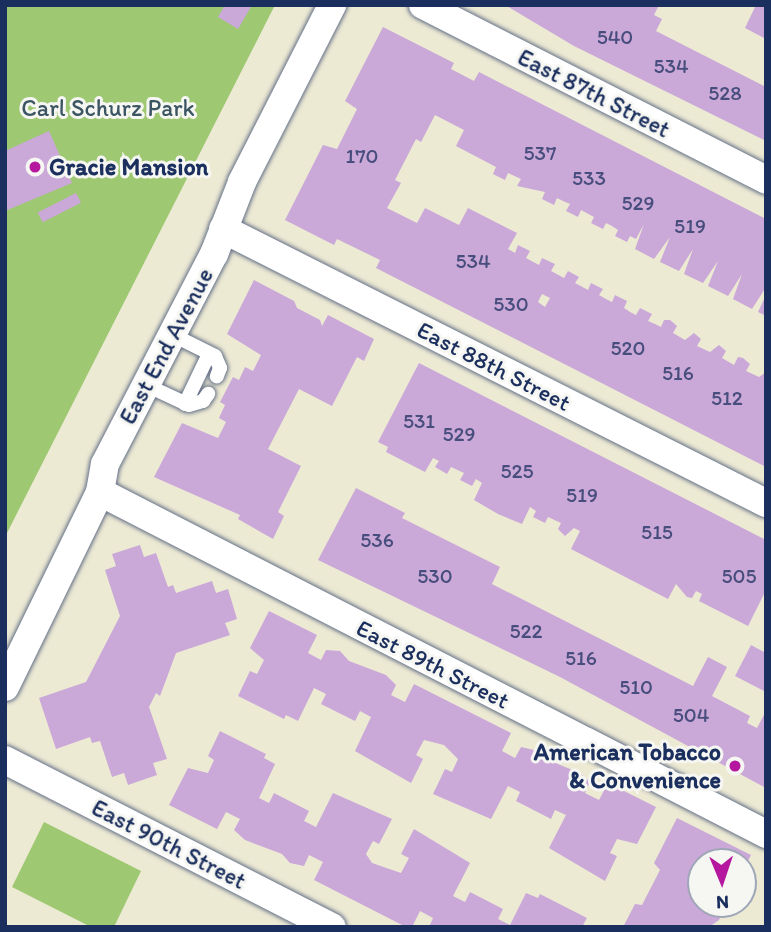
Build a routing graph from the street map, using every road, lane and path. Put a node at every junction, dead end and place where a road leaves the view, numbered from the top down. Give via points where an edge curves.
1 (332, 5) edge
2 (423, 5) edge
3 (766, 180) edge
4 (223, 229) junction
5 (173, 335) junction
6 (209, 354) junction
7 (217, 376) dead end
8 (146, 385) junction
9 (208, 394) dead end
10 (185, 404) junction
11 (100, 492) junction
12 (766, 503) edge
13 (5, 687) edge
14 (5, 760) edge
15 (766, 834) edge
16 (332, 927) edge

1 - 4 street, East End Avenue
2 - 3 street, East 87th Street
4 - 5 street, East End Avenue
4 - 12 street, East 88th Street
5 - 6 lane
5 - 8 street, East End Avenue
6 - 7 lane via 220,368
6 - 10 lane
8 - 10 lane
8 - 11 street, East End Avenue via 105,464
9 - 10 lane via 203,401
11 - 13 street, East End Avenue
11 - 15 street, East 89th Street
14 - 16 street, East 90th Street

